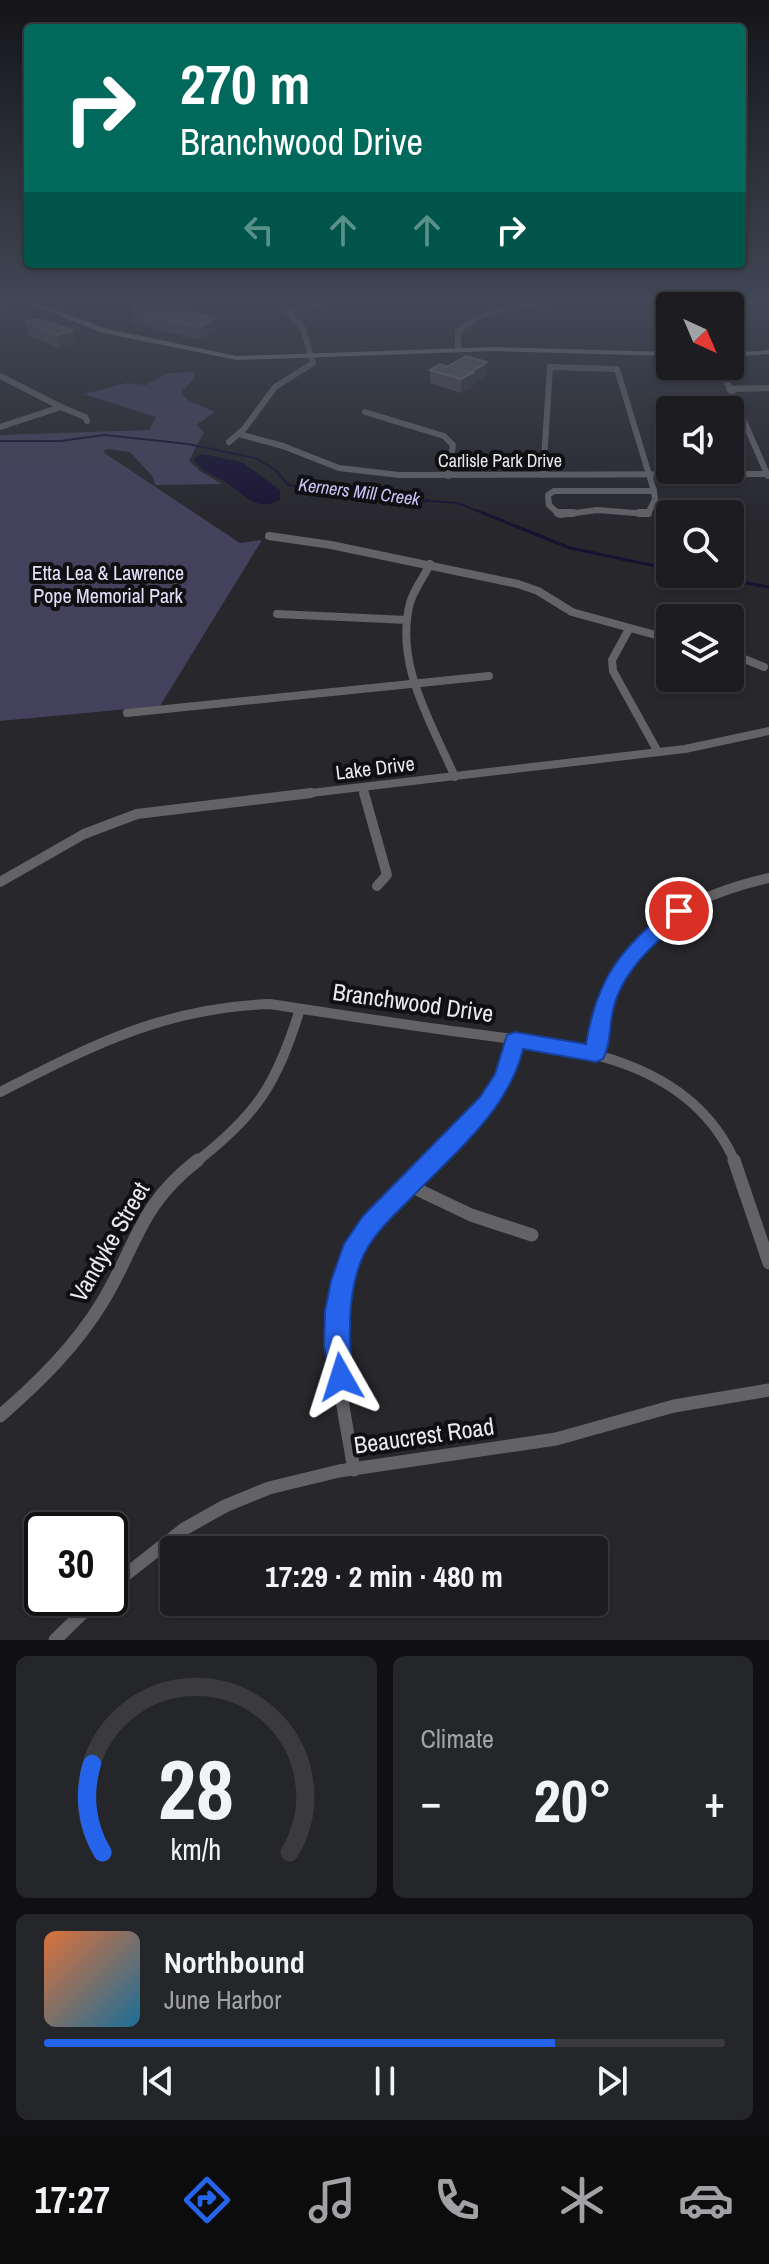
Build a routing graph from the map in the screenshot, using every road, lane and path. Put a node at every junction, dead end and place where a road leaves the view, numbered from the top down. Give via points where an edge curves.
1 (1, 377) edge
2 (295, 377) edge
3 (549, 377) edge
4 (620, 377) edge
5 (725, 380) edge
6 (769, 388) edge
7 (729, 389) junction
8 (61, 407) junction
9 (365, 412) dead end
10 (87, 421) dead end
11 (0, 427) edge
12 (239, 434) junction
13 (229, 442) dead end
14 (754, 444) junction
15 (769, 444) edge
16 (543, 475) junction
17 (649, 475) junction
18 (448, 476) junction
19 (768, 476) edge
20 (654, 491) junction
21 (269, 536) dead end
22 (430, 564) junction
23 (277, 614) dead end
24 (407, 620) junction
25 (629, 629) junction
26 (656, 636) edge
27 (744, 657) edge
28 (764, 667) dead end
29 (489, 676) dead end
30 (416, 683) junction
31 (127, 713) dead end
32 (769, 731) edge
33 (658, 752) junction
34 (455, 777) junction
35 (363, 788) junction
36 (769, 878) edge
37 (0, 882) edge
38 (377, 886) dead end
39 (300, 1009) junction
40 (515, 1040) junction
41 (596, 1054) junction
42 (0, 1092) edge
43 (406, 1184) junction
44 (532, 1235) dead end
45 (769, 1263) edge
46 (769, 1390) edge
47 (0, 1416) edge
48 (354, 1470) junction
49 (128, 1571) edge
50 (80, 1616) edge
51 (55, 1640) edge

1 - 8 street
2 - 12 street via 273,389
3 - 16 street
4 - 17 street
5 - 7 street
6 - 7 street
7 - 14 street
8 - 10 street
8 - 11 street
9 - 18 street via 444,436 453,445
12 - 13 street
12 - 18 street, Carlisle Park Drive via 353,471
14 - 15 street
14 - 19 street
16 - 17 street, Carlisle Park Drive
16 - 18 street, Carlisle Park Drive
17 - 19 street, Carlisle Park Drive
17 - 20 street
20 - 20 street via 554,491 548,499 560,515 597,510 648,514
21 - 22 street
22 - 24 street
22 - 25 street via 518,584 572,612
23 - 24 street
24 - 30 street via 408,657
25 - 26 street
25 - 33 street via 612,660 613,671
27 - 28 street
29 - 30 street
30 - 31 street
30 - 34 street
32 - 33 street, Lake Drive
33 - 34 street, Lake Drive
34 - 35 street, Lake Drive
35 - 37 street, Lake Drive via 137,814 84,834
35 - 38 street via 387,875
36 - 41 street via 693,902 644,941 610,989 598,1023
39 - 40 street, Branchwood Drive
39 - 42 street, Branchwood Drive via 242,1004 182,1011
39 - 47 street, Vandyke Street via 267,1094 230,1135 187,1166 155,1200 113,1283 74,1343
40 - 41 street, Branchwood Drive
40 - 43 street via 506,1075 488,1103
41 - 45 street, Branchwood Drive via 677,1088 712,1122 728,1148
43 - 44 street via 471,1215
43 - 48 street via 353,1251 337,1311
46 - 48 street, Beaucrest Road via 690,1402 557,1438
48 - 49 street, Beaucrest Road via 270,1488 211,1513
50 - 51 street

